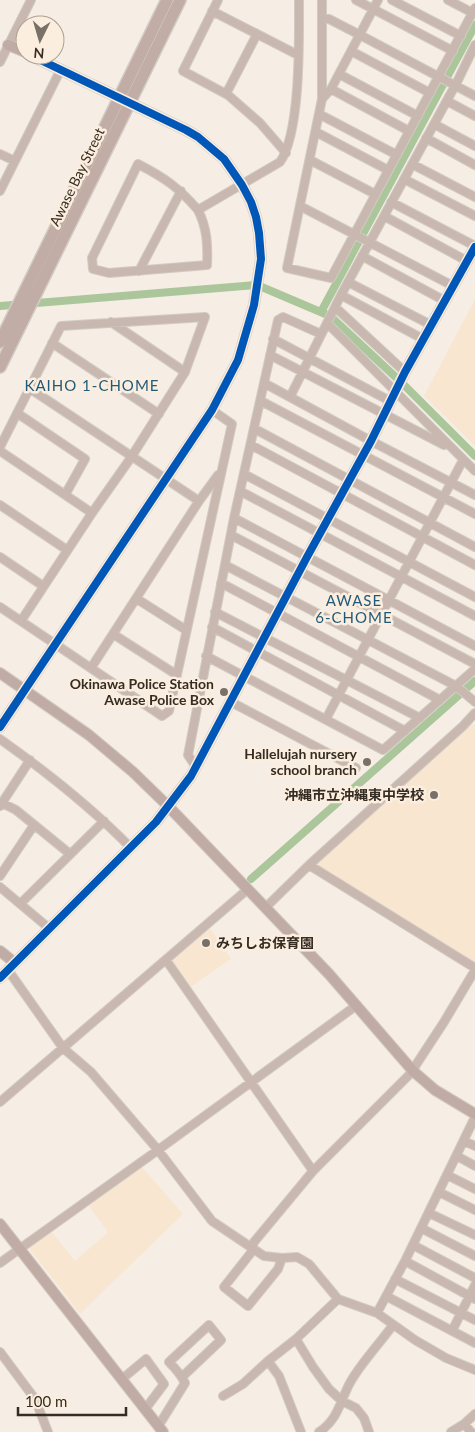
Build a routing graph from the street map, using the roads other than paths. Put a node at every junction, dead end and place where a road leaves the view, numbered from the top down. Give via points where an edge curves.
1 (30, 0) edge
2 (167, 0) edge
3 (180, 0) edge
4 (218, 0) edge
5 (291, 0) edge
6 (322, 0) edge
7 (356, 0) edge
8 (378, 0) edge
9 (392, 0) edge
10 (448, 0) edge
11 (299, 2) edge
12 (374, 9) junction
13 (212, 11) junction
14 (474, 11) edge
15 (323, 18) junction
16 (257, 34) junction
17 (360, 35) junction
18 (460, 36) junction
19 (8, 45) junction
20 (475, 45) edge
21 (15, 48) edge
22 (351, 51) junction
23 (453, 51) junction
24 (298, 55) junction
25 (472, 61) edge
26 (0, 62) edge
27 (51, 65) edge
28 (60, 69) junction
29 (339, 74) junction
30 (439, 77) junction
31 (455, 85) junction
32 (331, 89) junction
33 (430, 93) junction
34 (226, 94) junction
35 (475, 96) edge
36 (322, 99) junction
37 (125, 100) junction
38 (447, 100) junction
39 (319, 114) junction
40 (418, 116) junction
41 (475, 116) edge
42 (434, 124) junction
43 (409, 131) junction
44 (316, 132) junction
45 (426, 138) junction
46 (475, 146) edge
47 (286, 153) junction
48 (0, 154) edge
49 (397, 155) junction
50 (310, 160) junction
51 (15, 162) junction
52 (412, 164) junction
53 (475, 165) edge
54 (388, 170) junction
55 (404, 179) junction
56 (242, 185) junction
57 (0, 191) edge
58 (182, 191) junction
59 (375, 194) junction
60 (475, 197) edge
61 (391, 202) junction
62 (300, 206) junction
63 (198, 210) junction
64 (384, 216) junction
65 (475, 216) edge
66 (354, 233) junction
67 (370, 241) junction
68 (475, 247) edge
69 (362, 256) junction
70 (467, 261) junction
71 (140, 271) junction
72 (348, 282) junction
73 (453, 286) junction
74 (341, 295) junction
75 (445, 301) junction
76 (335, 307) junction
77 (111, 322) junction
78 (327, 323) junction
79 (431, 325) junction
80 (321, 334) junction
81 (273, 339) junction
82 (423, 339) junction
83 (0, 342) edge
84 (52, 343) junction
85 (270, 355) junction
86 (309, 358) junction
87 (0, 367) edge
88 (185, 372) junction
89 (303, 372) junction
90 (404, 372) junction
91 (264, 383) junction
92 (29, 388) junction
93 (393, 396) junction
94 (290, 397) junction
95 (261, 401) junction
96 (212, 410) junction
97 (17, 413) junction
98 (159, 414) junction
99 (383, 415) junction
100 (255, 429) junction
101 (370, 441) junction
102 (251, 445) junction
103 (0, 447) edge
104 (451, 448) junction
105 (0, 451) edge
106 (363, 455) junction
107 (132, 456) junction
108 (463, 460) junction
109 (475, 471) edge
110 (221, 472) junction
111 (244, 474) junction
112 (166, 479) junction
113 (350, 479) junction
114 (451, 483) junction
115 (240, 491) junction
116 (342, 493) junction
117 (65, 495) junction
118 (475, 495) edge
119 (443, 498) junction
120 (199, 501) junction
121 (0, 505) edge
122 (92, 513) junction
123 (475, 514) edge
124 (234, 518) junction
125 (328, 518) junction
126 (430, 523) junction
127 (320, 533) junction
128 (231, 535) junction
129 (423, 536) junction
130 (475, 547) edge
131 (68, 550) junction
132 (307, 557) junction
133 (0, 558) edge
134 (410, 561) junction
135 (225, 565) junction
136 (475, 565) edge
137 (300, 572) junction
138 (401, 577) junction
139 (221, 584) junction
140 (43, 586) junction
141 (287, 596) junction
142 (475, 597) edge
143 (137, 599) junction
144 (389, 600) junction
145 (0, 607) edge
146 (215, 612) junction
147 (278, 613) junction
148 (382, 614) junction
149 (475, 616) edge
150 (21, 621) junction
151 (212, 627) junction
152 (186, 630) junction
153 (114, 634) junction
154 (265, 638) junction
155 (368, 640) junction
156 (56, 644) junction
157 (475, 646) edge
158 (258, 651) junction
159 (206, 656) junction
160 (359, 656) junction
161 (475, 664) edge
162 (91, 668) junction
163 (475, 670) edge
164 (0, 674) edge
165 (177, 675) junction
166 (245, 676) junction
167 (347, 679) junction
168 (456, 686) junction
169 (24, 689) junction
170 (339, 694) junction
171 (440, 700) junction
172 (231, 702) junction
173 (475, 702) edge
174 (475, 713) edge
175 (420, 718) junction
176 (326, 719) junction
177 (0, 727) edge
178 (405, 730) junction
179 (0, 739) edge
180 (30, 760) junction
181 (196, 767) junction
182 (356, 768) dead end
183 (1, 804) edge
184 (169, 806) junction
185 (104, 821) junction
186 (34, 825) junction
187 (131, 848) junction
188 (70, 854) junction
189 (309, 865) junction
190 (0, 876) edge
191 (0, 887) edge
192 (248, 889) junction
193 (20, 904) junction
194 (265, 908) junction
195 (50, 928) junction
196 (0, 951) edge
197 (166, 960) junction
198 (11, 966) junction
199 (475, 969) edge
200 (0, 978) edge
201 (357, 1005) junction
202 (63, 1048) junction
203 (413, 1071) junction
204 (251, 1082) junction
205 (0, 1102) edge
206 (475, 1115) edge
207 (464, 1141) junction
208 (475, 1146) edge
209 (158, 1150) junction
210 (457, 1156) junction
211 (475, 1166) edge
212 (313, 1171) junction
213 (447, 1175) junction
214 (475, 1189) edge
215 (439, 1192) junction
216 (475, 1210) edge
217 (429, 1213) junction
218 (0, 1224) edge
219 (421, 1228) junction
220 (475, 1235) edge
221 (413, 1245) junction
222 (19, 1248) junction
223 (252, 1248) junction
224 (475, 1256) edge
225 (282, 1258) junction
226 (405, 1261) junction
227 (0, 1263) edge
228 (475, 1278) edge
229 (395, 1279) junction
230 (475, 1285) edge
231 (386, 1296) junction
232 (472, 1297) edge
233 (338, 1299) junction
234 (462, 1312) junction
235 (378, 1313) junction
236 (475, 1320) edge
237 (393, 1325) junction
238 (452, 1331) junction
239 (296, 1339) junction
240 (475, 1343) edge
241 (0, 1352) edge
242 (268, 1361) junction
243 (475, 1370) edge
244 (182, 1377) junction
245 (122, 1379) junction
246 (223, 1396) dead end
247 (342, 1402) junction
248 (146, 1408) junction
249 (475, 1414) edge
250 (464, 1424) junction
251 (161, 1429) edge
252 (48, 1432) edge
253 (302, 1432) edge
254 (319, 1432) edge
255 (369, 1432) edge
256 (451, 1432) edge
257 (471, 1432) edge

1 - 19 street
2 - 37 main road, Awase Bay Street
3 - 37 main road, Awase Bay Street
4 - 13 street
5 - 11 street
6 - 15 street
7 - 12 street
8 - 12 street
9 - 18 street
10 - 14 street
11 - 24 street
12 - 17 street
12 - 23 street
13 - 16 street
13 - 34 street via 183,71
14 - 18 street
15 - 17 street
15 - 36 street
16 - 24 street
16 - 34 street
17 - 22 street
17 - 30 street
18 - 23 street
19 - 21 street
19 - 26 street
20 - 25 street
22 - 29 street
22 - 33 street
23 - 30 street
24 - 47 street via 294,119
25 - 31 street
27 - 28 street
28 - 37 street
28 - 51 street
29 - 32 street
29 - 40 street
30 - 31 street
30 - 33 street
31 - 35 street
31 - 38 street
32 - 36 street
32 - 43 street
33 - 40 street
34 - 47 street via 260,123
36 - 39 street
37 - 56 street via 198,137 224,160
37 - 83 main road, Awase Bay Street
37 - 87 main road, Awase Bay Street
38 - 41 street
38 - 42 street
39 - 44 street
39 - 49 street
40 - 43 street
42 - 45 street
42 - 46 street
43 - 49 street
44 - 50 street
44 - 54 street
45 - 52 street
45 - 53 street
47 - 56 street via 280,162
48 - 51 street
49 - 54 street
50 - 59 street
50 - 62 street
51 - 57 street
52 - 55 street
52 - 60 street
54 - 59 street
55 - 61 street
55 - 65 street
56 - 63 street
56 - 96 street via 256,217 261,259 254,305 238,360
58 - 63 street
58 - 71 street
58 - 71 street via 138,164 92,258 94,269 109,274
59 - 66 street
61 - 64 street
61 - 68 street
62 - 66 street
62 - 66 street via 287,268 331,278
63 - 71 street via 208,244 207,265
64 - 67 street
64 - 70 street
66 - 67 street
67 - 69 street
67 - 73 street
68 - 70 street
69 - 72 street
69 - 75 street
70 - 73 street
72 - 74 street
72 - 79 street
73 - 75 street
74 - 76 street
74 - 82 street
75 - 79 street
76 - 78 street
76 - 90 street
77 - 84 street via 61,326
77 - 88 street
77 - 88 street via 206,317
78 - 80 street
78 - 93 street
79 - 82 street
80 - 81 street via 283,317 278,320
80 - 86 street
81 - 85 street
81 - 86 street
82 - 90 street
84 - 92 street
84 - 98 street
85 - 89 street
85 - 91 street
86 - 89 street
86 - 93 street
88 - 98 street
89 - 94 street
89 - 99 street
90 - 93 street
91 - 94 street
91 - 95 street
92 - 97 street
92 - 107 street
93 - 99 street
93 - 104 street
94 - 101 street
95 - 100 street
95 - 106 street
96 - 110 street via 232,424
96 - 112 street
97 - 103 street
97 - 117 street via 85,459
98 - 107 street
99 - 101 street
99 - 104 street
100 - 102 street
100 - 113 street
101 - 106 street
101 - 114 street
102 - 111 street
102 - 116 street
104 - 108 street
105 - 117 street
106 - 113 street
106 - 119 street
107 - 112 street
107 - 122 street
108 - 109 street
108 - 114 street
110 - 120 street
110 - 152 street
111 - 115 street
111 - 125 street
112 - 120 street
112 - 156 street
113 - 116 street
113 - 126 street
114 - 118 street
114 - 119 street
115 - 124 street
115 - 127 street
116 - 125 street
116 - 129 street
117 - 122 street
119 - 123 street
119 - 126 street
120 - 143 street
121 - 131 street
122 - 131 street
124 - 128 street
124 - 132 street
125 - 127 street
125 - 134 street
126 - 129 street
126 - 130 street
127 - 132 street
127 - 138 street
128 - 135 street
128 - 137 street
129 - 134 street
129 - 136 street
131 - 140 street
132 - 137 street
132 - 144 street
133 - 140 street
134 - 138 street
134 - 142 street
135 - 139 street
135 - 141 street
137 - 141 street
137 - 148 street
138 - 144 street
138 - 149 street
139 - 146 street
139 - 147 street
140 - 150 street
141 - 147 street
141 - 155 street
143 - 152 street
143 - 153 street
144 - 148 street
144 - 157 street
145 - 150 street
146 - 151 street
146 - 154 street
147 - 154 street
147 - 160 street
148 - 155 street
148 - 161 street
150 - 156 street
151 - 158 street
151 - 159 street
152 - 165 street
153 - 162 street
153 - 165 street
154 - 158 street
154 - 167 street
155 - 160 street
155 - 168 street
156 - 162 street
156 - 169 street
158 - 166 street
158 - 170 street
159 - 166 street
159 - 181 street via 188,755
160 - 167 street
160 - 171 street
162 - 165 street via 162,716 169,711
163 - 168 street
164 - 169 street
166 - 172 street
166 - 176 street
167 - 170 street
167 - 175 street
168 - 171 street
168 - 173 street
169 - 177 street
169 - 184 street via 89,734
170 - 176 street
170 - 178 street
171 - 175 street
172 - 181 street
172 - 182 street
174 - 189 street
175 - 178 street
176 - 178 street via 383,750
179 - 180 street
180 - 183 street
180 - 185 street
181 - 184 street
183 - 186 street via 16,810
184 - 187 street
184 - 192 street
185 - 187 street
185 - 188 street
186 - 188 street
186 - 190 street
187 - 195 street
188 - 193 street
189 - 194 street
189 - 199 street
191 - 193 street
192 - 194 street
192 - 197 street
193 - 195 street
194 - 201 street
195 - 198 street
196 - 198 street
197 - 202 street
197 - 204 street
198 - 200 street
198 - 202 street
199 - 203 street
201 - 203 street
201 - 204 street
202 - 205 street
202 - 209 street via 91,1072
203 - 206 street via 435,1090
203 - 212 street
204 - 209 street
204 - 212 street
206 - 207 street
207 - 208 street
207 - 210 street
209 - 222 street
209 - 223 street via 212,1221
210 - 211 street
210 - 213 street
212 - 223 street
213 - 214 street
213 - 215 street
215 - 216 street
215 - 217 street
217 - 219 street
217 - 220 street
218 - 222 street
219 - 221 street
219 - 224 street
221 - 226 street
221 - 228 street
222 - 227 street
222 - 245 street
223 - 225 street via 264,1256
223 - 225 street via 224,1287 248,1306 278,1269
225 - 233 street via 297,1257 309,1264
226 - 229 street
226 - 232 street
229 - 231 street
229 - 234 street
230 - 232 street
231 - 235 street
231 - 238 street
232 - 234 street
233 - 235 street
233 - 239 street
234 - 236 street
234 - 238 street
235 - 237 street
237 - 243 street via 446,1358
237 - 247 street via 351,1380
238 - 240 street
239 - 242 street
239 - 247 street via 313,1368
241 - 252 street via 35,1399
242 - 246 street via 243,1384
242 - 253 street via 279,1376
244 - 244 street via 169,1362 208,1326 221,1340
244 - 251 street via 185,1383
245 - 248 street
245 - 248 street via 146,1359 164,1384
247 - 254 street via 329,1425
247 - 255 street via 356,1408
248 - 251 street
249 - 250 street
250 - 256 street
250 - 257 street

